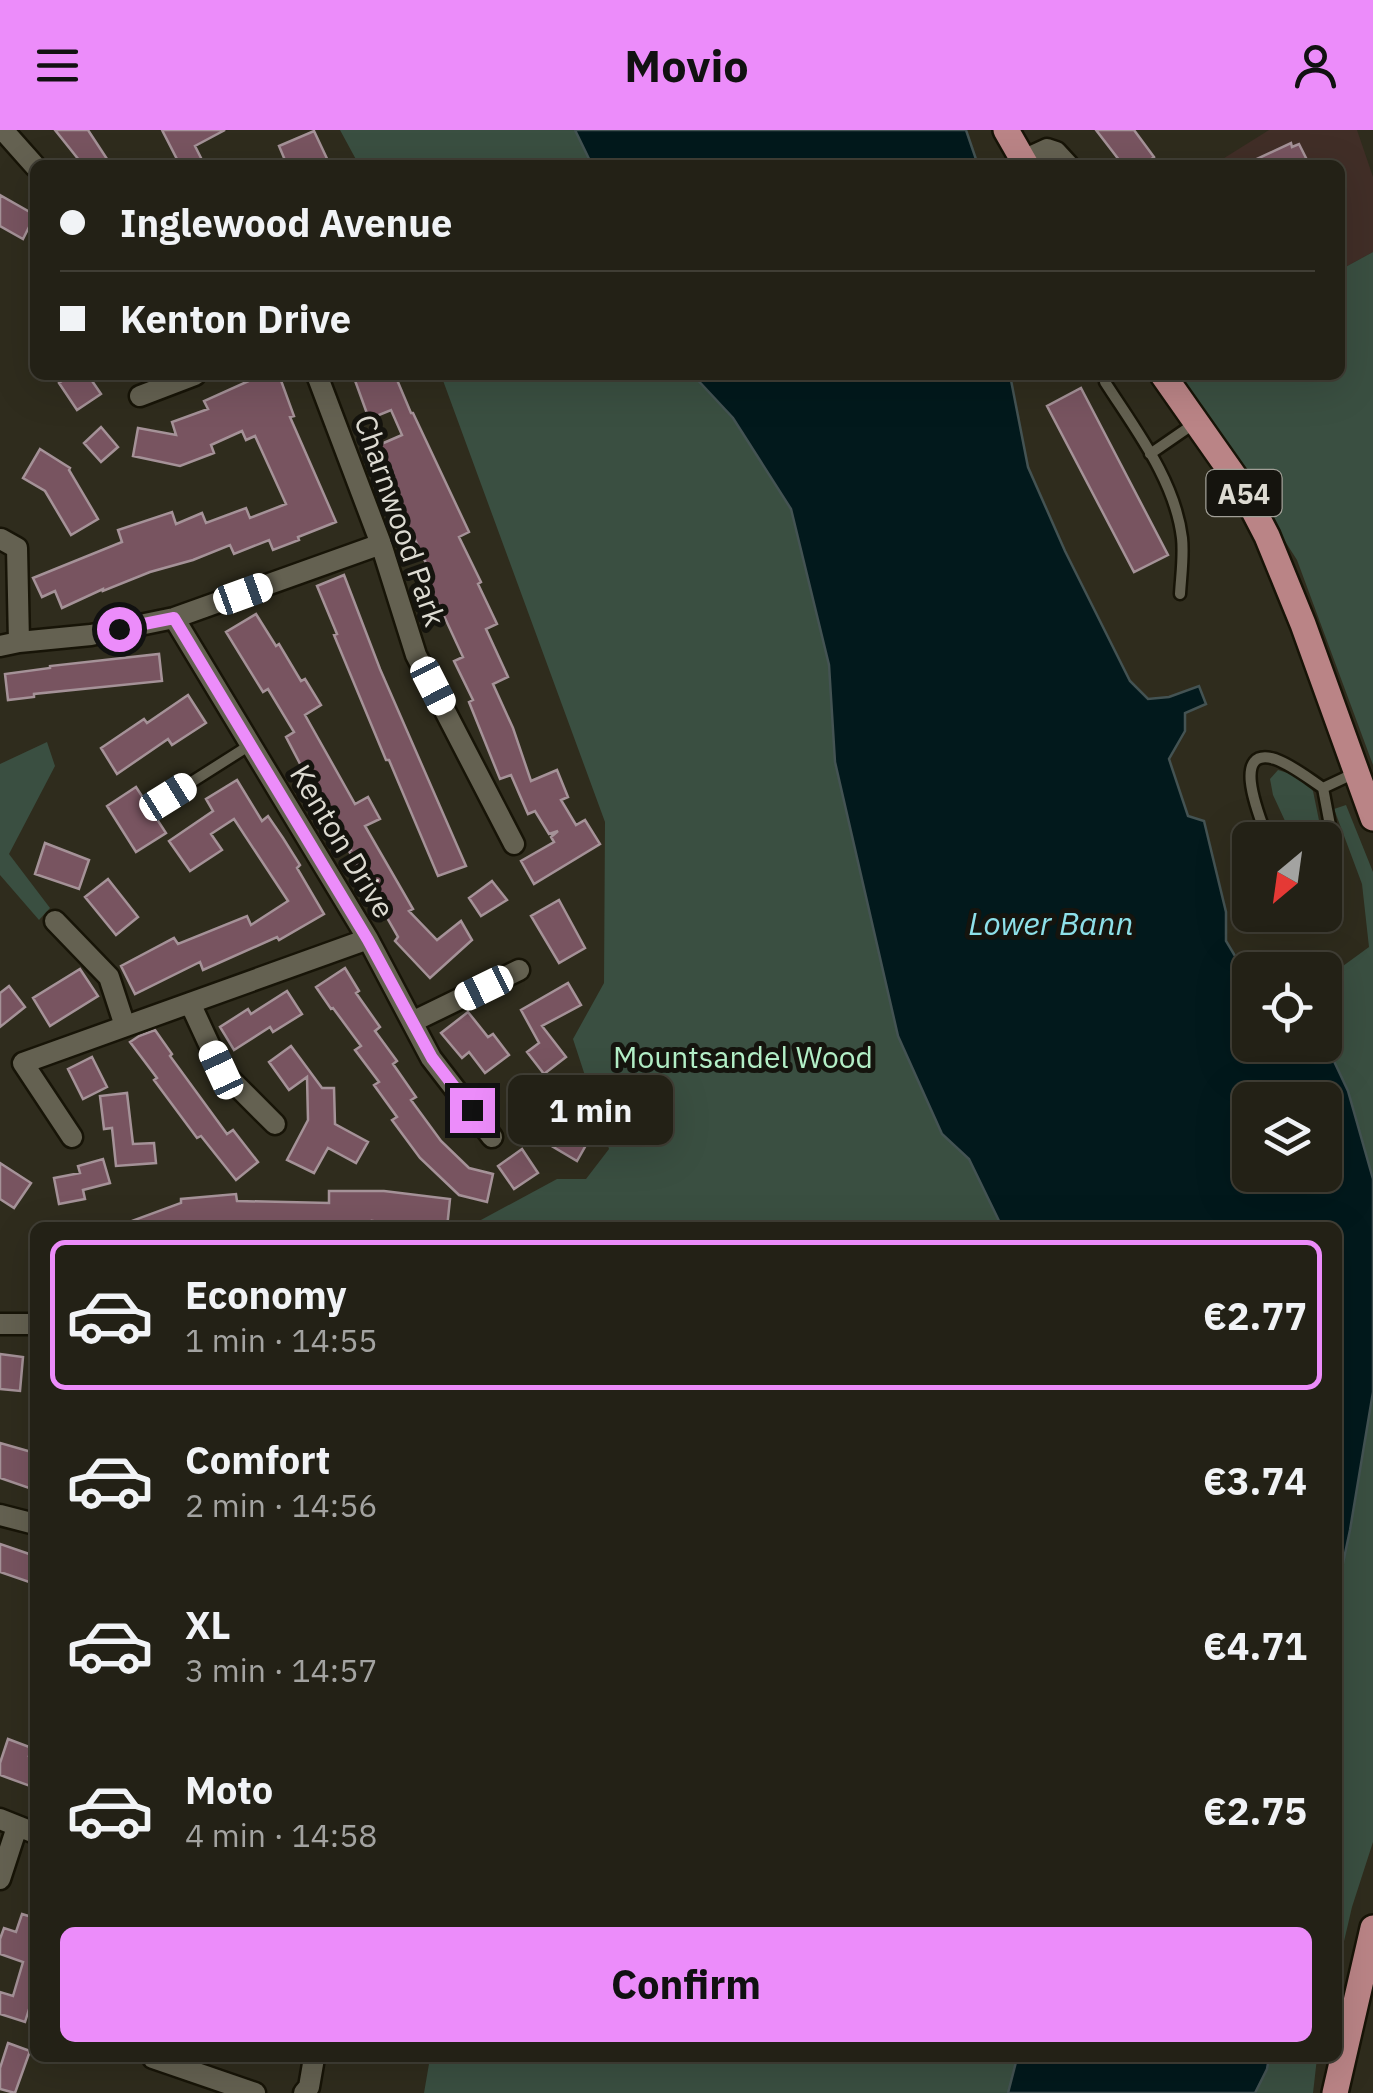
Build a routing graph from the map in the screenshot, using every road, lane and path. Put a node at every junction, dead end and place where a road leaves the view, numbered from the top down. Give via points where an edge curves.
1 (2, 130) edge
2 (1006, 130) edge
3 (1023, 160) edge
4 (1027, 160) edge
5 (1066, 160) edge
6 (30, 161) edge
7 (182, 380) edge
8 (320, 380) edge
9 (1166, 380) edge
10 (1105, 382) dead end
11 (140, 396) dead end
12 (1196, 423) junction
13 (1150, 454) junction
14 (1, 538) edge
15 (381, 544) junction
16 (1180, 594) dead end
17 (174, 618) junction
18 (10, 644) edge
19 (250, 745) junction
20 (1356, 773) junction
21 (1322, 788) junction
22 (168, 797) dead end
23 (1373, 818) edge
24 (1262, 822) edge
25 (1329, 822) edge
26 (514, 844) dead end
27 (55, 921) dead end
28 (368, 940) junction
29 (520, 970) dead end
30 (190, 1003) junction
31 (412, 1022) junction
32 (125, 1026) junction
33 (275, 1124) dead end
34 (72, 1137) dead end
35 (492, 1137) dead end
36 (0, 1324) edge
37 (30, 1324) edge
38 (0, 1515) edge
39 (30, 1523) edge
40 (17, 1827) edge
41 (0, 1879) edge
42 (1373, 1928) edge
43 (166, 2062) edge
44 (313, 2062) edge
45 (255, 2093) edge
46 (304, 2093) edge
47 (1336, 2093) edge

1 - 6 street
2 - 3 main road
4 - 5 street via 1046,148
7 - 11 street
8 - 15 street, Charnwood Park
9 - 12 main road, A54
10 - 13 lane
12 - 13 lane
12 - 20 main road, A54 via 1267,536
13 - 16 lane via 1176,506
14 - 18 street via 17,548
15 - 17 street
15 - 26 street, Charnwood Park via 416,654
17 - 18 street
17 - 19 street, Kenton Drive
19 - 22 lane
19 - 28 street, Kenton Drive
20 - 21 lane
20 - 23 main road, A54
21 - 24 lane via 1272,758 1254,762 1249,776
21 - 25 lane
27 - 32 street via 110,977
28 - 30 street
28 - 31 street, Kenton Drive
29 - 31 street
30 - 32 street
30 - 33 street via 221,1070
31 - 35 street, Kenton Drive
32 - 34 street via 23,1063
36 - 37 street
38 - 39 street
40 - 41 street
42 - 47 main road
43 - 45 street
44 - 46 street

